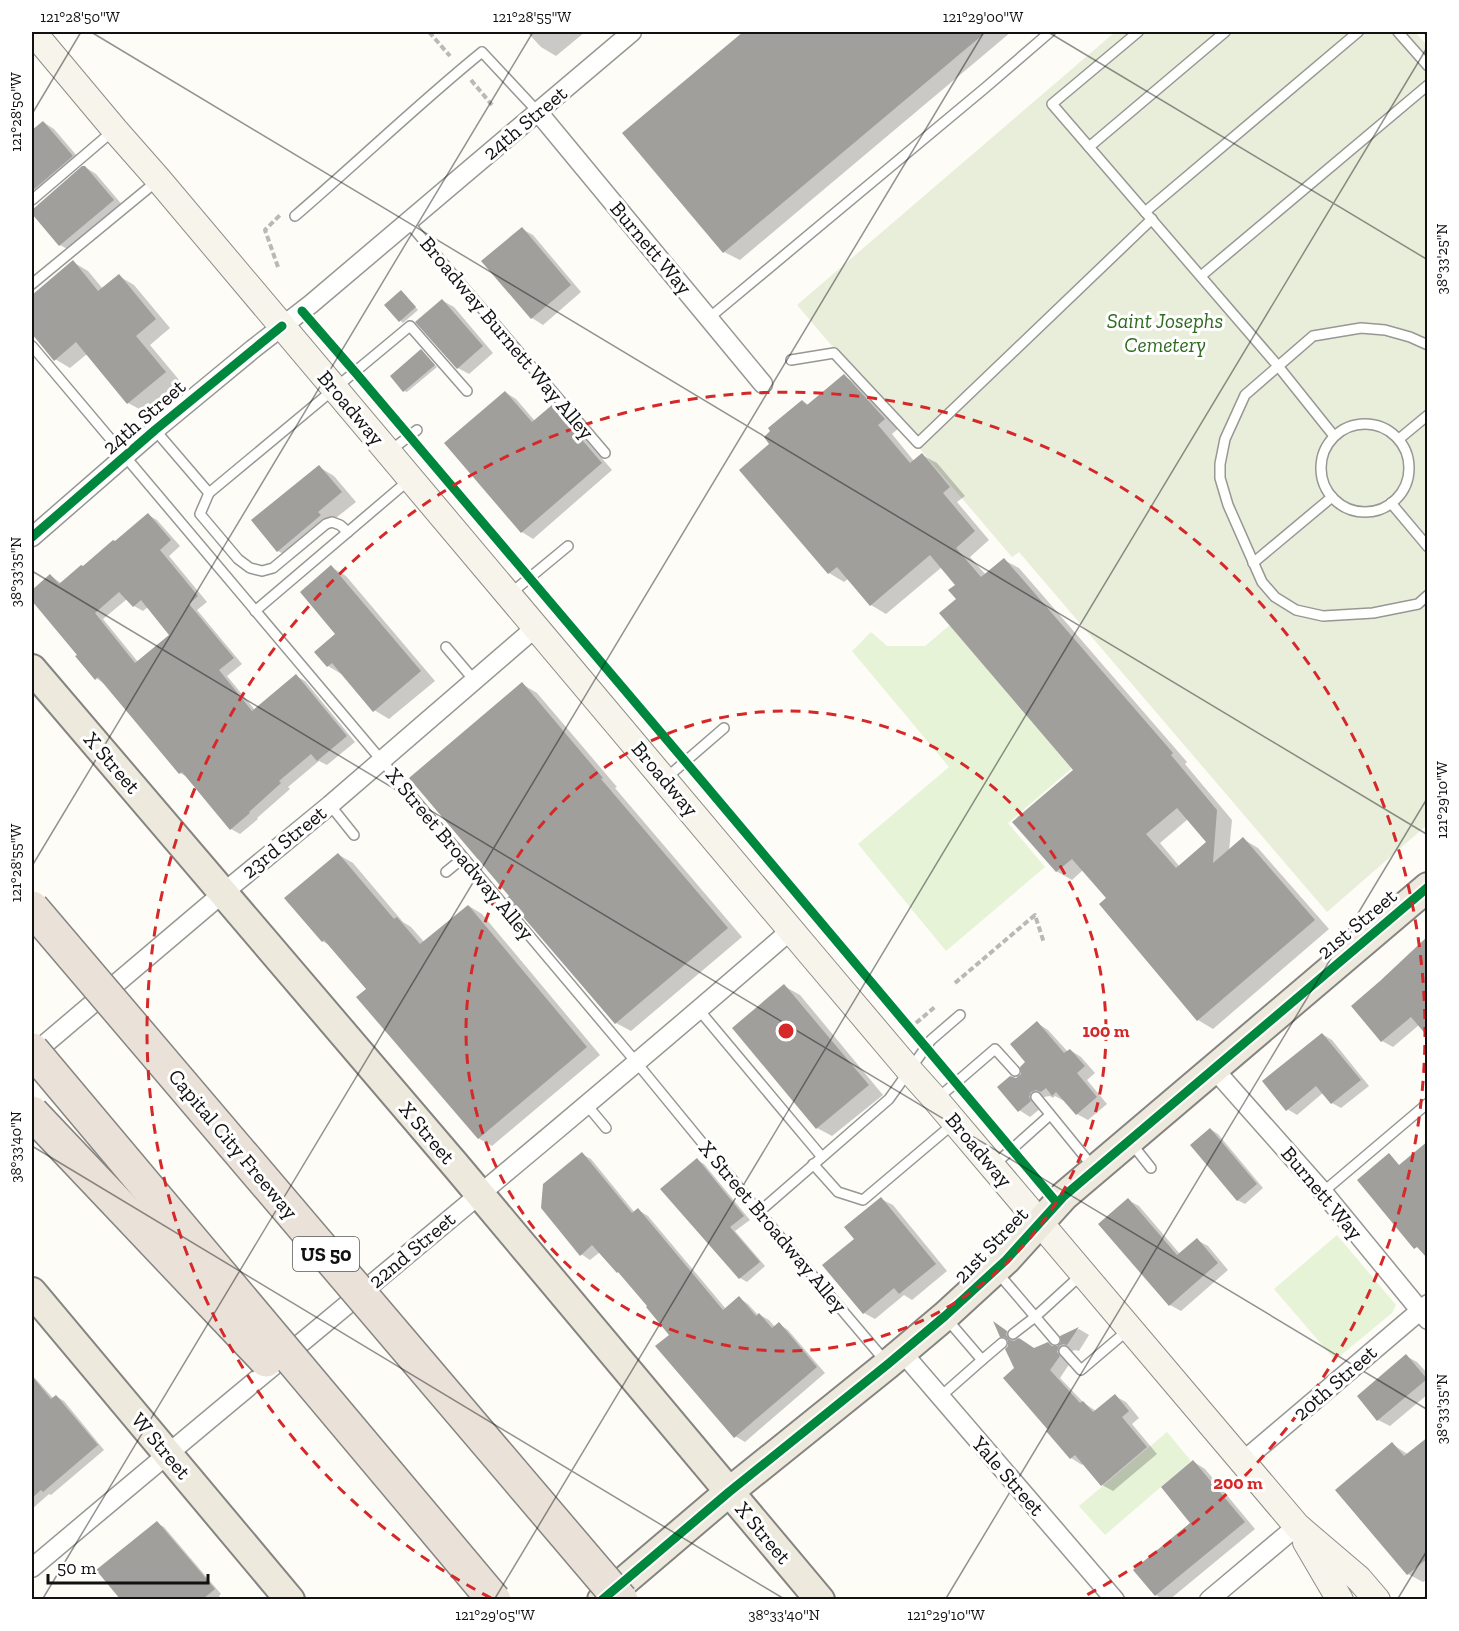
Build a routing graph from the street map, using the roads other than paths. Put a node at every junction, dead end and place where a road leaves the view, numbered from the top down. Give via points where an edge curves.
1 (33, 32) edge
2 (632, 32) edge
3 (1050, 32) edge
4 (1138, 32) edge
5 (1225, 32) edge
6 (1358, 32) edge
7 (1398, 32) edge
8 (1428, 66) edge
9 (1428, 85) edge
10 (538, 112) junction
11 (115, 130) junction
12 (1089, 147) junction
13 (159, 180) junction
14 (32, 200) edge
15 (295, 216) dead end
16 (1148, 216) junction
17 (408, 222) junction
18 (1201, 276) junction
19 (32, 284) edge
20 (709, 318) junction
21 (282, 326) junction
22 (1428, 345) edge
23 (32, 346) edge
24 (792, 360) dead end
25 (1278, 366) junction
26 (763, 384) dead end
27 (334, 388) junction
28 (467, 392) dead end
29 (1428, 415) edge
30 (155, 430) junction
31 (417, 430) dead end
32 (1334, 436) junction
33 (1398, 439) junction
34 (388, 452) junction
35 (605, 453) dead end
36 (125, 457) junction
37 (410, 479) junction
38 (209, 493) junction
39 (1332, 497) junction
40 (1391, 503) junction
41 (348, 532) junction
42 (32, 537) edge
43 (568, 546) dead end
44 (1428, 547) edge
45 (1253, 563) junction
46 (508, 595) junction
47 (1428, 595) edge
48 (255, 611) junction
49 (535, 628) junction
50 (446, 646) dead end
51 (32, 669) edge
52 (474, 680) junction
53 (723, 728) dead end
54 (382, 760) junction
55 (665, 779) junction
56 (330, 805) junction
57 (354, 835) dead end
58 (463, 858) junction
59 (447, 872) dead end
60 (1428, 887) edge
61 (223, 893) junction
62 (32, 908) edge
63 (791, 930) junction
64 (699, 1010) junction
65 (960, 1015) dead end
66 (32, 1050) edge
67 (32, 1055) edge
68 (636, 1062) junction
69 (1214, 1069) junction
70 (910, 1071) junction
71 (1015, 1071) dead end
72 (1036, 1097) dead end
73 (936, 1100) junction
74 (586, 1104) junction
75 (1428, 1104) edge
76 (32, 1113) edge
77 (1050, 1115) junction
78 (955, 1123) junction
79 (606, 1128) dead end
80 (1129, 1141) junction
81 (822, 1156) junction
82 (813, 1164) junction
83 (992, 1167) junction
84 (1152, 1168) dead end
85 (1095, 1169) junction
86 (1323, 1192) junction
87 (479, 1195) junction
88 (759, 1212) junction
89 (1040, 1222) junction
90 (995, 1271) junction
91 (1083, 1274) junction
92 (32, 1292) edge
93 (1425, 1312) edge
94 (945, 1316) junction
95 (1035, 1317) junction
96 (1129, 1329) junction
97 (1013, 1334) dead end
98 (1055, 1340) dead end
99 (1002, 1343) dead end
100 (1064, 1351) dead end
101 (895, 1358) junction
102 (982, 1360) junction
103 (940, 1396) junction
104 (167, 1454) junction
105 (1242, 1462) junction
106 (729, 1492) junction
107 (1297, 1526) junction
108 (32, 1568) edge
109 (290, 1599) edge
110 (494, 1599) edge
111 (602, 1599) edge
112 (621, 1599) edge
113 (820, 1599) edge
114 (1115, 1599) edge
115 (1209, 1599) edge
116 (1340, 1599) edge
117 (1377, 1599) edge

1 - 11 main road, Broadway
2 - 10 street, 24th Street
3 - 20 lane
4 - 12 lane via 1052,104
5 - 12 lane
6 - 16 lane
7 - 8 lane
9 - 18 lane
10 - 15 lane via 482,52
10 - 17 street, 24th Street
10 - 20 street, Burnett Way
11 - 13 main road, Broadway
11 - 14 lane
12 - 16 lane
13 - 19 lane
13 - 21 main road, Broadway
16 - 18 lane
16 - 24 lane via 918,443 834,353
17 - 21 street, 24th Street
17 - 35 lane, Broadway Burnett Way Alley
18 - 25 lane
20 - 26 street, Burnett Way
21 - 27 main road, Broadway
21 - 30 street, 24th Street
22 - 25 lane via 1385,330 1361,328 1313,336
23 - 36 lane, X Street Broadway Alley
25 - 32 lane
25 - 45 lane via 1245,395 1225,438 1220,464 1228,504
27 - 28 lane via 410,326
27 - 34 main road, Broadway
27 - 38 lane
29 - 33 lane
30 - 36 street, 24th Street
30 - 38 lane
31 - 34 lane
32 - 33 lane via 1355,425 1367,424 1379,426
32 - 39 lane via 1321,466
33 - 40 lane via 1407,455 1408,473 1406,485
34 - 37 main road, Broadway
36 - 42 street, 24th Street
36 - 48 lane, X Street Broadway Alley
37 - 41 lane
37 - 46 main road, Broadway
38 - 41 lane via 200,514 250,568 273,568 326,524 332,522
39 - 40 lane via 1342,506 1367,512
39 - 45 lane
40 - 44 lane
41 - 48 lane
43 - 46 lane
45 - 47 lane via 1275,597 1296,610 1323,616 1373,614 1418,604
46 - 49 main road, Broadway
48 - 54 lane, X Street Broadway Alley
49 - 52 street, 23rd Street
49 - 55 main road, Broadway
50 - 52 lane
51 - 61 main road, X Street
52 - 54 street, 23rd Street
53 - 55 lane
54 - 56 street, 23rd Street
54 - 58 lane, X Street Broadway Alley
55 - 63 main road, Broadway
56 - 57 lane
56 - 61 street, 23rd Street
58 - 59 lane
58 - 68 lane, X Street Broadway Alley
60 - 69 main road, 21st Street
61 - 67 street, 23rd Street
61 - 87 main road, X Street
62 - 112 highway, Capital City Freeway / US 50, bridge
63 - 64 street, 22nd Street
63 - 70 main road, Broadway
64 - 68 street, 22nd Street
64 - 81 lane
65 - 70 lane via 931,1040
66 - 110 highway, bridge
68 - 74 street, 22nd Street
68 - 88 lane, X Street Broadway Alley
69 - 80 main road, 21st Street
69 - 86 street, Burnett Way
70 - 73 main road, Broadway
70 - 81 lane via 889,1099
71 - 73 lane via 995,1048
72 - 77 lane
73 - 78 main road, Broadway
74 - 79 lane
74 - 87 street, 22nd Street
75 - 86 lane
76 - 110 highway, bridge
77 - 83 lane
77 - 85 lane
78 - 82 lane via 863,1200 838,1192
78 - 83 main road, Broadway
80 - 84 lane
80 - 85 main road, 21st Street
81 - 82 lane
82 - 88 lane
83 - 89 main road, Broadway
85 - 89 main road, 21st Street
86 - 93 street, Burnett Way
87 - 104 street, 22nd Street
87 - 106 main road, X Street
88 - 101 lane, X Street Broadway Alley
89 - 90 main road, 21st Street
89 - 91 main road, Broadway
90 - 94 main road, 21st Street
90 - 95 lane
91 - 95 lane
91 - 96 main road, Broadway
92 - 104 main road, W Street
93 - 105 street, 20th Street
94 - 101 main road, 21st Street
94 - 102 lane
95 - 97 lane
95 - 98 lane
96 - 100 lane via 1081,1370
96 - 105 main road, Broadway
99 - 102 lane
101 - 103 street, Yale Street
101 - 106 main road, 21st Street
102 - 103 lane
103 - 114 street, Yale Street
104 - 108 street, 22nd Street
104 - 109 main road, W Street
105 - 107 main road, Broadway
106 - 111 main road, 21st Street
106 - 113 main road, X Street
107 - 115 street
107 - 116 main road, Broadway
107 - 117 main road, Broadway

